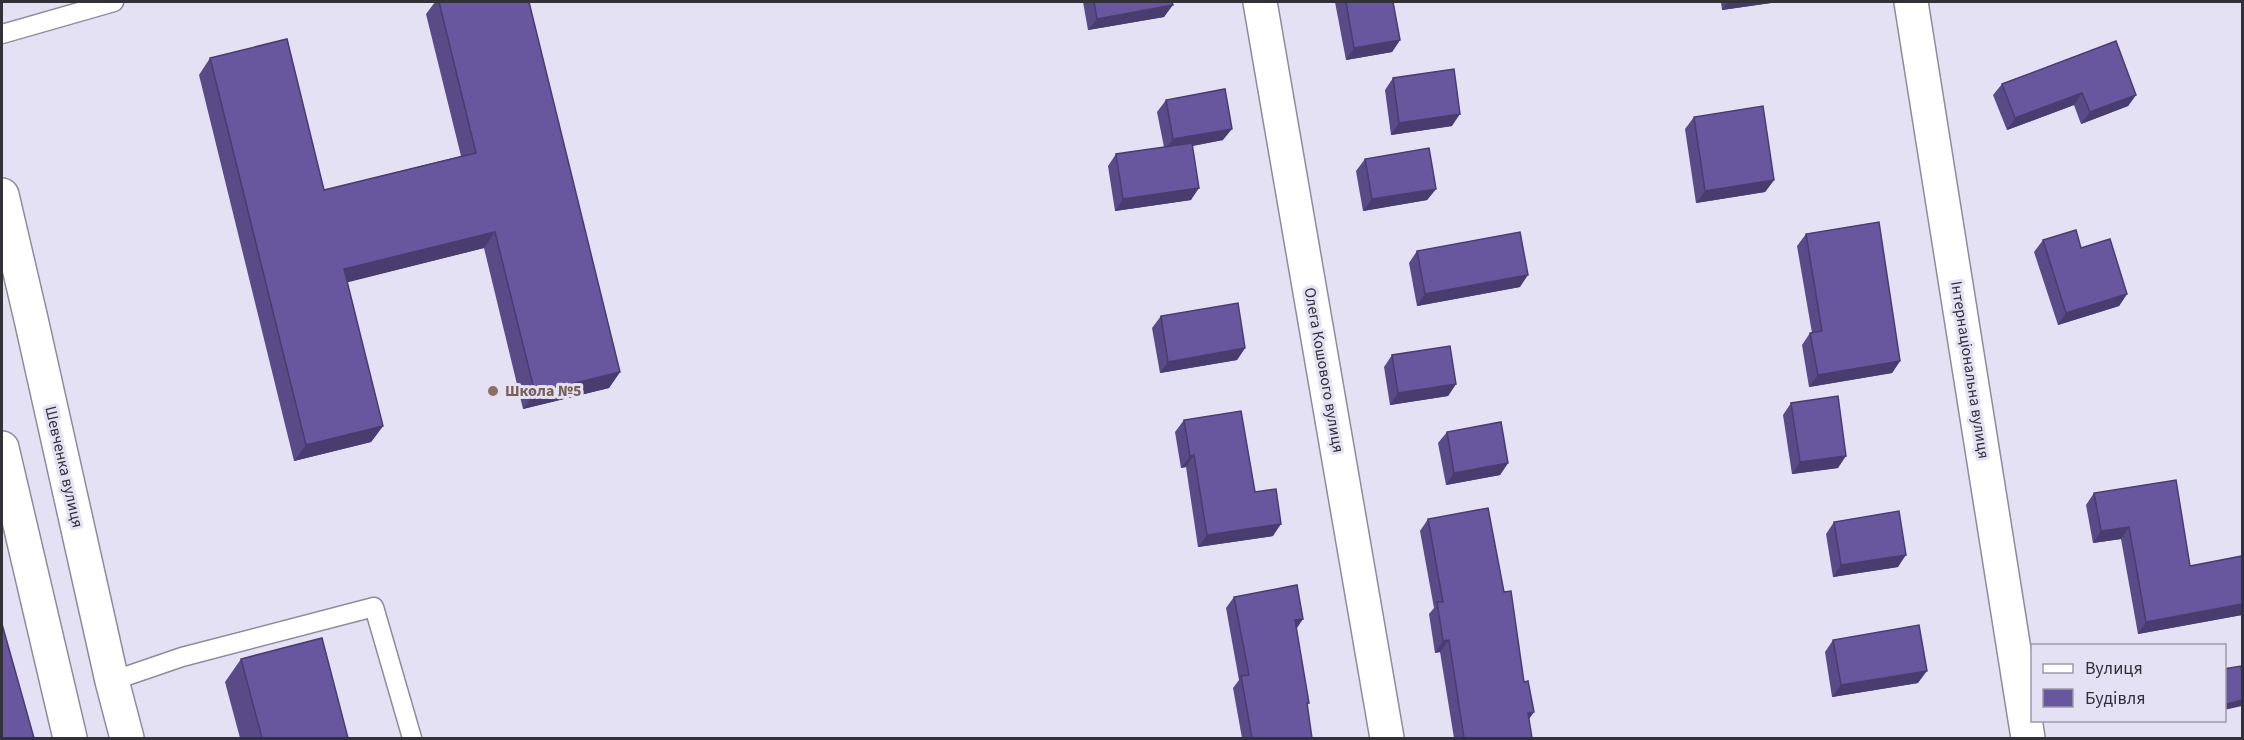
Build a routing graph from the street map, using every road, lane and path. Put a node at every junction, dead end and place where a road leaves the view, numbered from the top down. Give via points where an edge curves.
1 (114, 2) edge
2 (1260, 2) edge
3 (1911, 2) edge
4 (2, 34) edge
5 (2, 195) edge
6 (2, 447) edge
7 (112, 681) junction
8 (70, 738) edge
9 (127, 738) edge
10 (412, 738) edge
11 (1387, 738) edge
12 (2028, 738) edge

1 - 4 lane
2 - 11 street, Олега Кошового вулиця
3 - 12 street, Інтернаціональна вулиця
5 - 7 street, Шевченка вулиця
6 - 8 street
7 - 9 street, Шевченка вулиця
7 - 10 lane via 182,657 374,607

